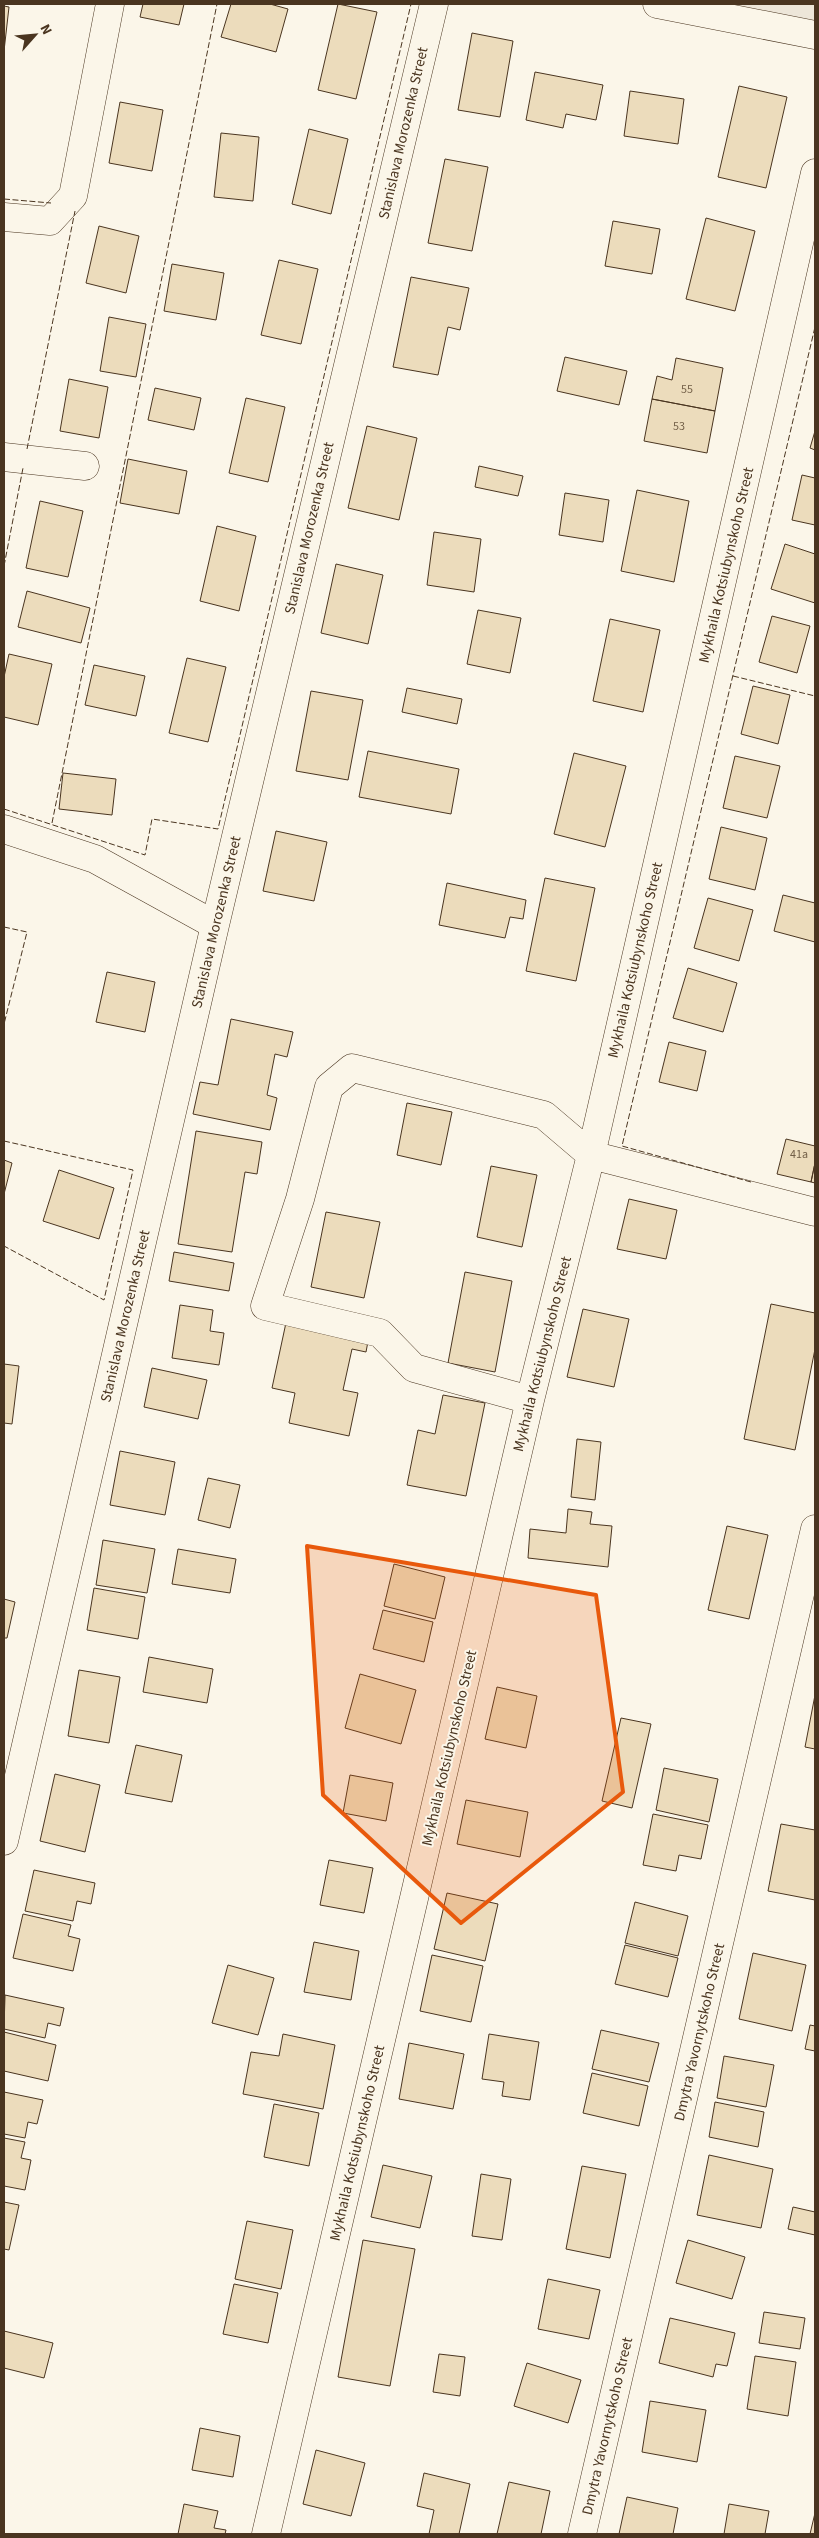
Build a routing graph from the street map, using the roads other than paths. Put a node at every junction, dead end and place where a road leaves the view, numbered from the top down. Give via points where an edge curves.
1 (110, 4) edge
2 (434, 4) edge
3 (656, 4) edge
4 (815, 35) edge
5 (815, 173) edge
6 (4, 217) edge
7 (4, 457) edge
8 (85, 466) dead end
9 (4, 829) edge
10 (215, 925) junction
11 (591, 1156) junction
12 (815, 1212) edge
13 (530, 1400) junction
14 (815, 1529) edge
15 (4, 1841) edge
16 (266, 2534) edge
17 (582, 2534) edge

1 - 6 street via 73,196 50,221
2 - 10 street, Stanislava Morozenka Street
3 - 4 street
5 - 11 street, Mykhaila Kotsiubynskoho Street
7 - 8 street
9 - 10 street via 95,859
10 - 15 street, Stanislava Morozenka Street
11 - 12 street
11 - 13 street, Mykhaila Kotsiubynskoho Street
11 - 13 street via 544,1115 352,1068 329,1087 300,1199 265,1306 380,1334 414,1368
13 - 16 street, Mykhaila Kotsiubynskoho Street
14 - 17 street, Dmytra Yavornytskoho Street

